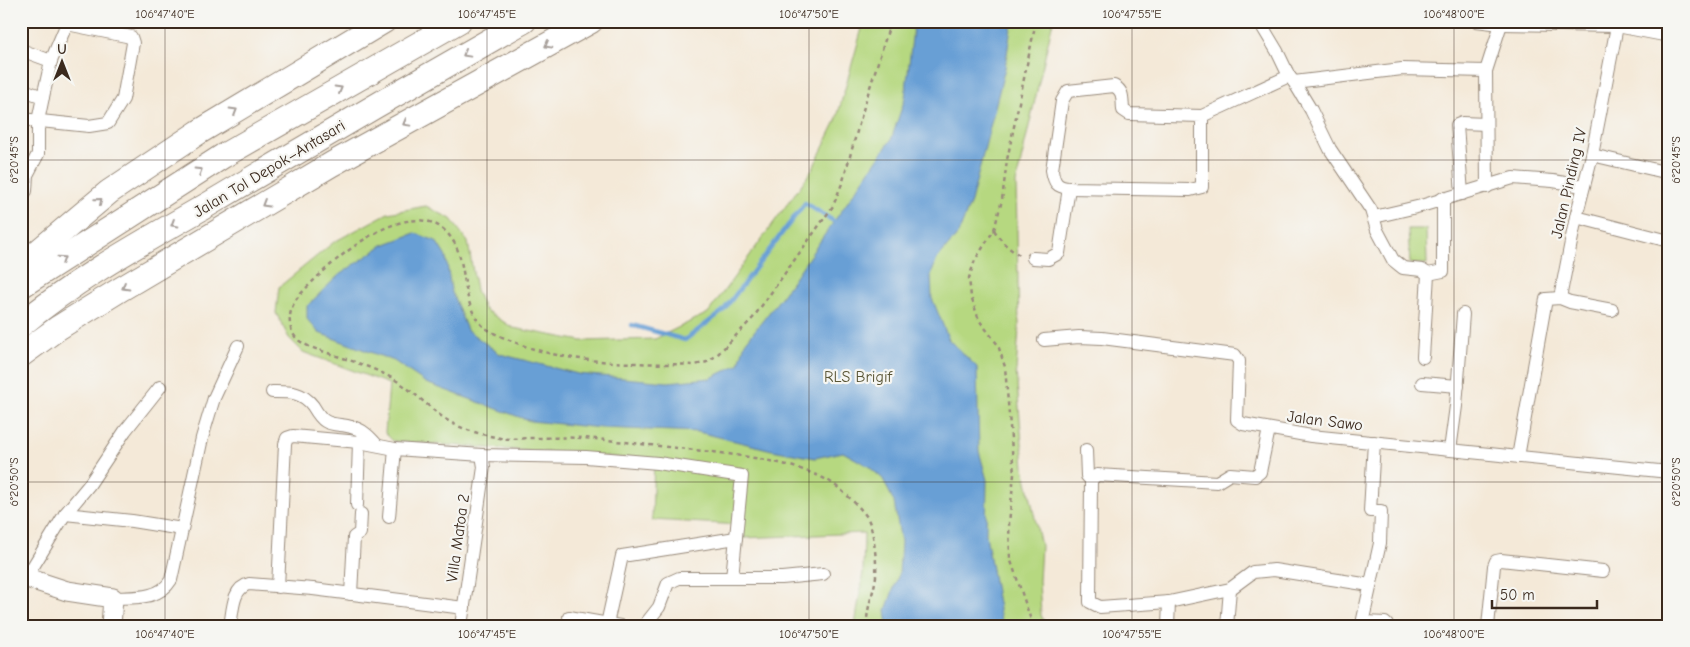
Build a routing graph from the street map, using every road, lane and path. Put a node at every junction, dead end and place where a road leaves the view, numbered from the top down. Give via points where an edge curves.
1 (384, 21) edge
2 (458, 21) edge
3 (524, 21) edge
4 (591, 21) edge
5 (891, 21) edge
6 (1036, 21) edge
7 (1259, 21) edge
8 (1476, 21) edge
9 (68, 22) edge
10 (1501, 24) junction
11 (1617, 24) edge
12 (1669, 36) edge
13 (21, 50) edge
14 (51, 61) junction
15 (1486, 71) junction
16 (1292, 79) junction
17 (21, 89) edge
18 (43, 97) junction
19 (1202, 116) junction
20 (21, 119) edge
21 (38, 121) junction
22 (1486, 124) junction
23 (1592, 155) junction
24 (1669, 173) edge
25 (1583, 186) junction
26 (1069, 188) junction
27 (1487, 188) junction
28 (26, 191) dead end
29 (1462, 194) junction
30 (1443, 198) junction
31 (1374, 217) junction
32 (1576, 217) junction
33 (994, 230) junction
34 (1669, 241) edge
35 (1032, 258) joint
36 (21, 266) edge
37 (1428, 274) junction
38 (21, 286) edge
39 (1560, 298) junction
40 (1612, 310) dead end
41 (1463, 314) dead end
42 (21, 325) edge
43 (1044, 340) dead end
44 (238, 346) dead end
45 (21, 354) edge
46 (1423, 358) dead end
47 (1422, 384) dead end
48 (1458, 386) junction
49 (160, 387) dead end
50 (272, 392) dead end
51 (1269, 429) junction
52 (359, 442) junction
53 (1374, 442) junction
54 (376, 444) junction
55 (395, 449) junction
56 (1086, 450) dead end
57 (1450, 450) junction
58 (1669, 453) edge
59 (482, 455) junction
60 (1518, 457) junction
61 (1667, 472) edge
62 (1090, 480) junction
63 (65, 514) junction
64 (389, 517) dead end
65 (182, 529) junction
66 (736, 538) junction
67 (1603, 571) dead end
68 (824, 574) dead end
69 (24, 577) edge
70 (732, 578) junction
71 (1370, 584) junction
72 (278, 587) junction
73 (1230, 589) junction
74 (352, 594) junction
75 (113, 598) junction
76 (1169, 602) junction
77 (464, 608) junction
78 (569, 616) dead end
79 (614, 625) edge
80 (111, 626) edge
81 (230, 626) edge
82 (461, 626) edge
83 (644, 626) edge
84 (867, 626) edge
85 (1034, 626) edge
86 (1168, 626) edge
87 (1227, 626) edge
88 (1388, 626) edge
89 (1488, 626) edge

36 -> 1 highway via 118,187 199,132
38 -> 2 highway, Jalan Tol Depok–Antasari via 223,156
3 -> 42 highway, Jalan Tol Depok–Antasari via 380,102 103,267
4 -> 45 highway via 332,164 121,289
5 - 84 path via 833,206 753,318 707,362 695,365 580,360 526,347 502,337 484,327 475,314 456,246 448,233 433,223 420,220 403,222 377,232 344,253 296,299 290,311 296,338 313,348 390,377 443,418 470,431 505,439 583,438 710,452 773,462 830,481 868,518 876,574
6 - 33 path
7 - 16 street
8 - 10 street
9 - 14 street
9 - 21 street via 131,37 133,43 123,99 108,124 89,126
10 - 11 street
10 - 15 street
11 - 12 street
11 - 23 street, Jalan Pinding IV
13 - 14 street
14 - 18 street
15 - 16 street via 1402,69
15 - 22 street
16 - 19 street
16 - 31 street via 1330,149
17 - 18 street
18 - 21 street
19 - 26 street via 1202,187 1190,190
19 - 26 street via 1129,114 1124,110 1122,93 1114,86 1068,92 1062,101 1052,170 1056,184
20 - 21 street
21 - 28 street via 38,154 27,174
22 - 27 street
22 - 29 street via 1457,125
23 - 24 street
23 - 25 street, Jalan Pinding IV
25 - 27 street via 1553,180 1513,178
25 - 32 street, Jalan Pinding IV
26 - 35 street via 1059,253 1048,259
27 - 29 street
29 - 30 street
30 - 31 street
30 - 37 street via 1442,272
31 - 37 street via 1377,230 1393,260 1403,268
32 - 34 street
32 - 39 street, Jalan Pinding IV
33 - 35 path via 1012,251
33 - 85 path via 975,260 969,278 979,320 998,345 1005,366 1014,474 1009,523 1010,558
37 - 46 street
39 - 40 street
39 - 60 street via 1546,299
41 - 48 street
43 - 51 street, Jalan Sawo via 1102,338 1235,355 1240,360 1237,420 1240,424
44 - 65 street via 214,398 204,430
47 - 48 street
48 - 57 street
49 - 63 street
50 - 54 street via 294,392 304,396 326,422 361,430
51 - 53 street, Jalan Sawo
51 - 62 street via 1260,472 1255,476 1230,474 1217,482 1096,475
52 - 54 street
52 - 72 street via 287,438
52 - 74 street via 360,533 354,538
53 - 57 street, Jalan Sawo
53 - 71 street via 1370,511 1381,511 1380,544
54 - 55 street
55 - 59 street
55 - 64 street
56 - 62 street
57 - 60 street, Jalan Sawo
58 - 61 street
59 - 66 street via 658,462 742,476
59 - 77 street, Villa Matoa 2 via 484,467
60 - 61 street, Jalan Sawo
62 - 76 street via 1090,602 1100,607
63 - 65 street via 132,520
63 - 69 street
65 - 75 street via 171,580 166,589 142,597
66 - 70 street
66 - 79 street via 622,556
67 - 89 street via 1496,561
68 - 70 street
69 - 75 street via 67,591
70 - 83 street via 674,579 668,583 659,607
71 - 73 street via 1274,570 1253,572
71 - 88 street via 1364,620
72 - 74 street
72 - 81 street via 249,584 241,588 236,594
73 - 76 street
73 - 87 street
74 - 77 street
75 - 80 street
76 - 86 street
77 - 82 street, Villa Matoa 2
78 - 79 street

